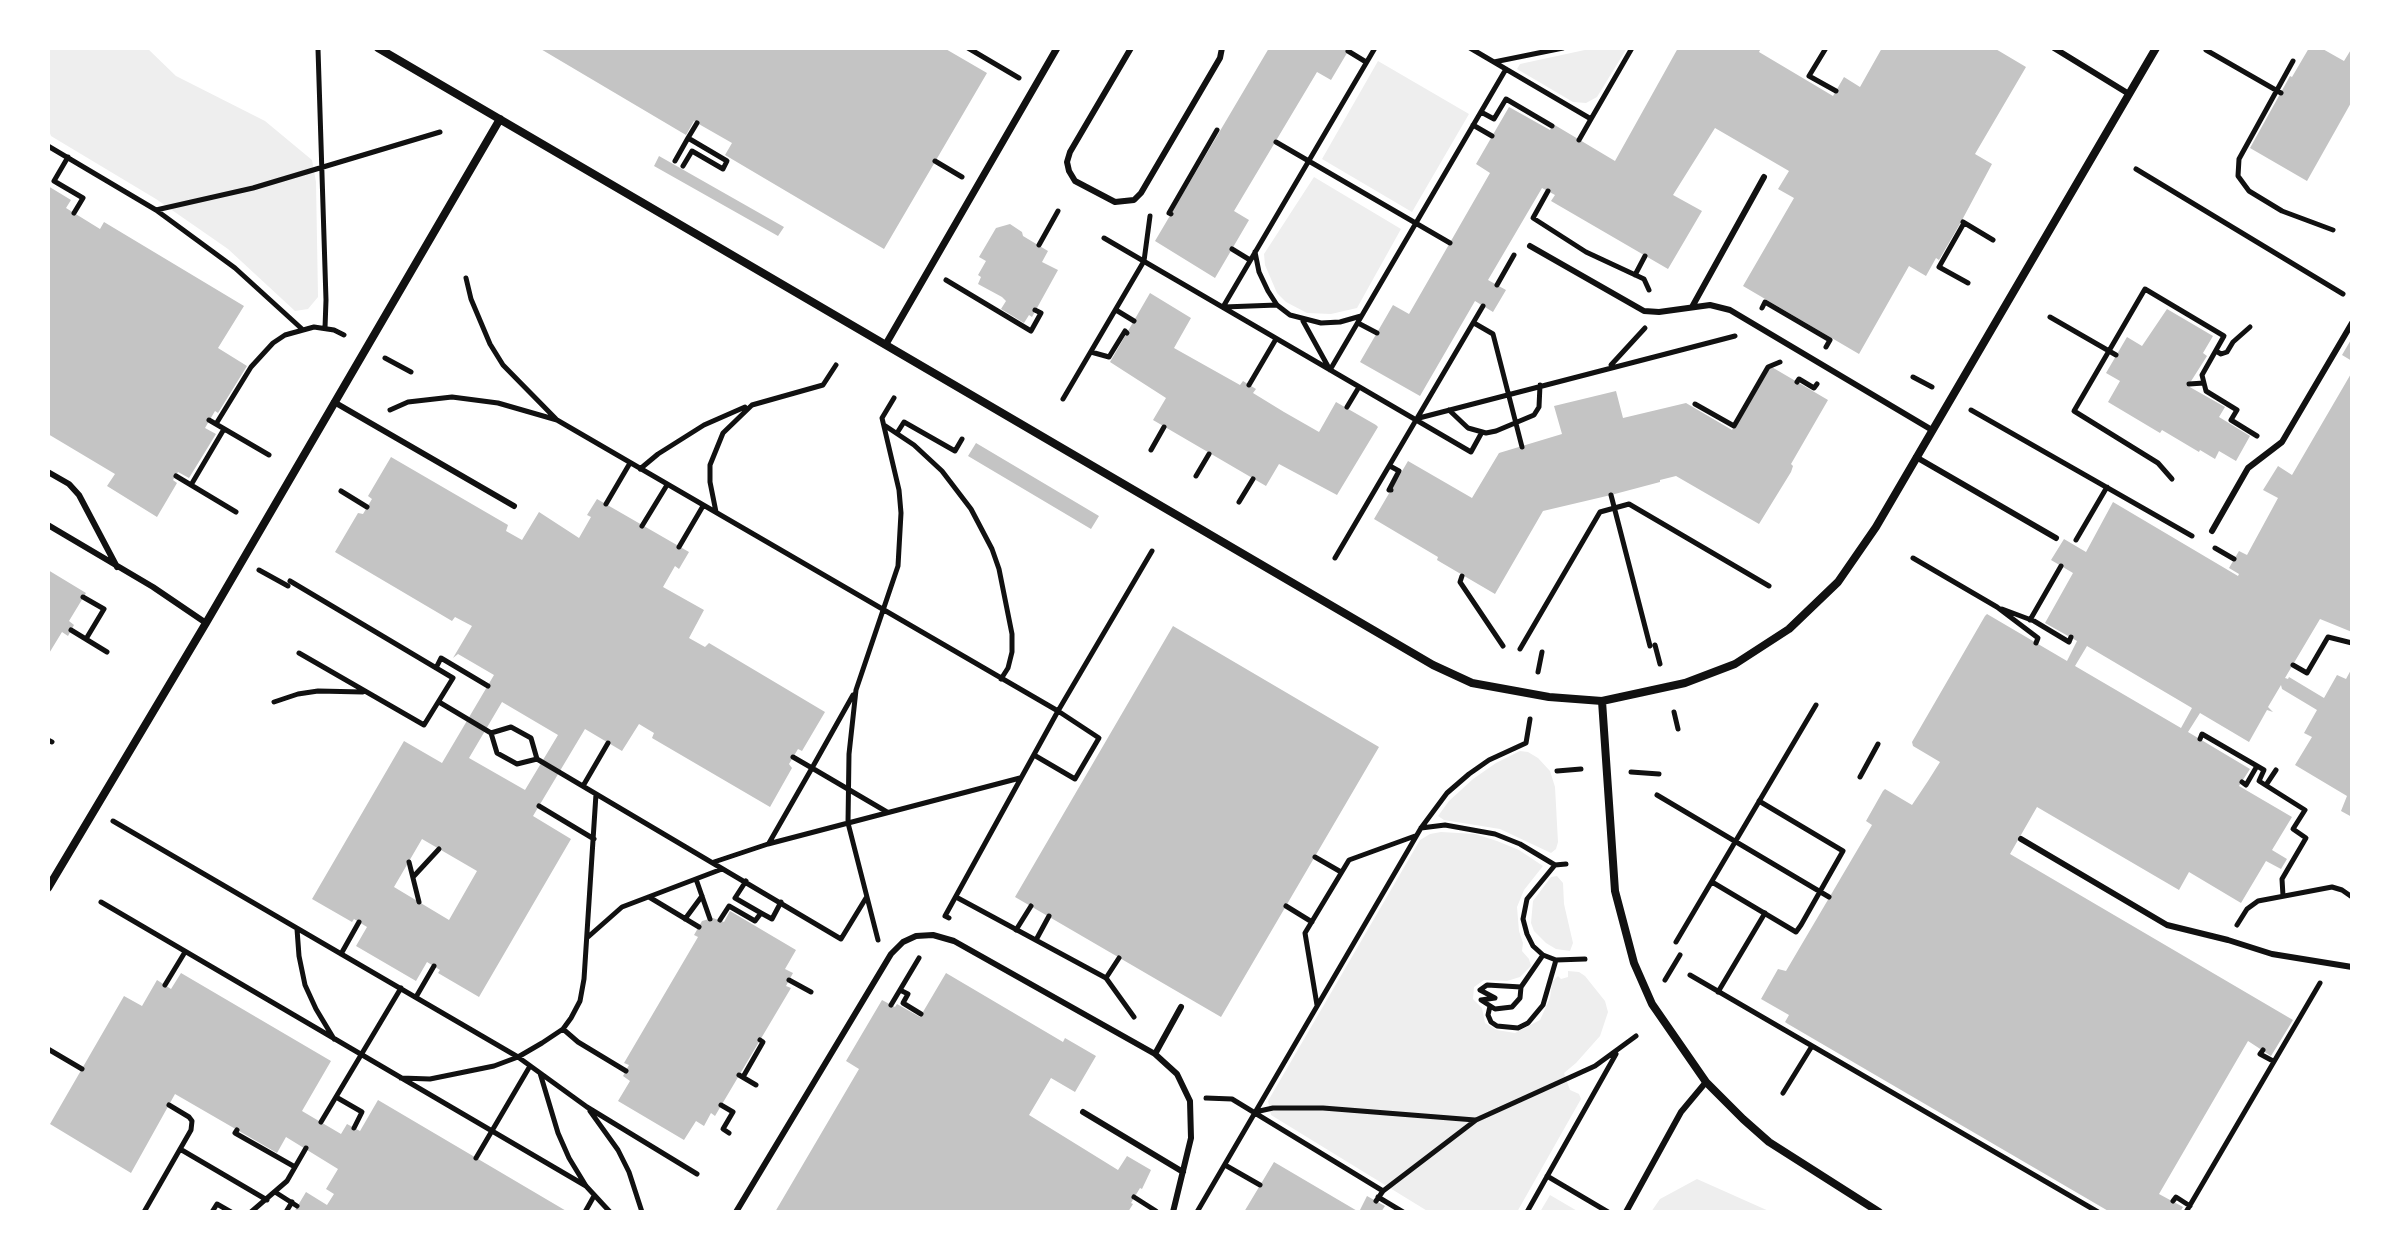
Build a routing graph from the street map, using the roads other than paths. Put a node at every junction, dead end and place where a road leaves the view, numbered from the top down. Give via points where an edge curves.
1 (378, 48) edge
2 (1057, 48) edge
3 (1131, 48) edge
4 (1222, 48) edge
5 (2054, 48) edge
6 (2156, 48) edge
7 (2129, 94) junction
8 (500, 119) junction
9 (1764, 177) dead end
10 (1530, 246) dead end
11 (1692, 307) junction
12 (2352, 323) edge
13 (886, 344) junction
14 (334, 402) junction
15 (1932, 430) junction
16 (1916, 457) junction
17 (48, 472) edge
18 (514, 506) dead end
19 (48, 525) edge
20 (2212, 531) dead end
21 (2056, 538) dead end
22 (117, 567) junction
23 (206, 623) junction
24 (1602, 701) junction
25 (2021, 839) dead end
26 (48, 888) edge
27 (2352, 967) edge
28 (1181, 1007) dead end
29 (1155, 1054) junction
30 (1706, 1082) junction
31 (1083, 1112) dead end
32 (1183, 1172) junction
33 (736, 1212) edge
34 (1173, 1212) edge
35 (1626, 1212) edge
36 (1879, 1212) edge

1 - 8 street
2 - 13 street
3 - 4 lane via 1067,162 1075,181 1115,202 1134,200 1141,193
5 - 7 lane
6 - 7 street
7 - 15 street
8 - 13 street
8 - 14 street
9 - 11 lane
10 - 11 lane via 1644,311
11 - 15 lane via 1730,310
12 - 20 lane via 2282,442 2248,468
13 - 24 street via 1433,665 1472,683
14 - 18 lane
14 - 23 street
15 - 16 street
16 - 21 lane
16 - 24 street via 1838,582 1789,629 1747,658 1711,674
17 - 22 lane via 79,495
19 - 22 lane
22 - 23 lane
23 - 26 street
24 - 30 street via 1611,849 1623,930 1652,1004
25 - 27 lane via 2167,925 2272,954
28 - 29 lane
29 - 32 lane via 1177,1074 1190,1101 1191,1138
29 - 33 lane via 954,941 916,936 891,954
30 - 35 lane via 1681,1112
30 - 36 street via 1769,1142
31 - 32 lane
32 - 34 lane

